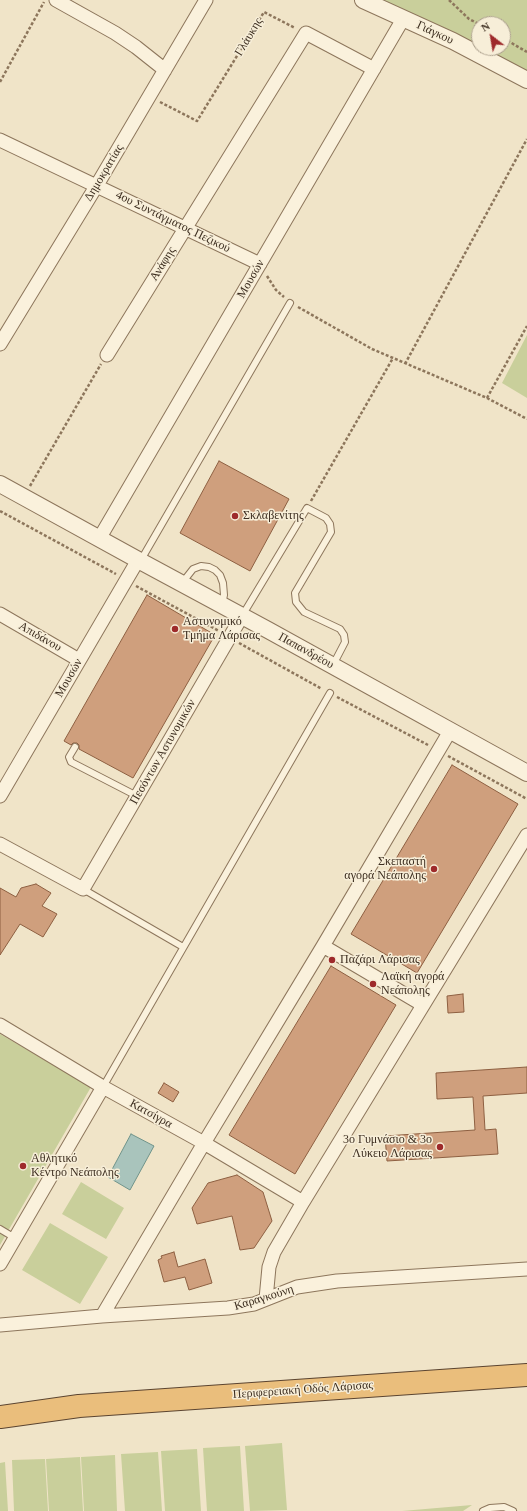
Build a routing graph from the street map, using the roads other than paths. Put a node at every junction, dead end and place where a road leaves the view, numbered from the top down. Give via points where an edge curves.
1 (56, 0) edge
2 (206, 0) edge
3 (363, 0) edge
4 (403, 19) junction
5 (165, 70) junction
6 (374, 70) junction
7 (527, 80) edge
8 (0, 140) edge
9 (97, 185) junction
10 (185, 228) junction
11 (260, 264) junction
12 (290, 303) road end
13 (0, 344) edge
14 (107, 355) road end
15 (0, 484) edge
16 (100, 539) junction
17 (139, 561) junction
18 (182, 584) junction
19 (222, 604) junction
20 (0, 614) edge
21 (242, 616) junction
22 (79, 660) junction
23 (333, 665) junction
24 (330, 693) road end
25 (450, 731) junction
26 (75, 747) dead end
27 (527, 773) edge
28 (0, 796) edge
29 (137, 796) junction
30 (527, 835) edge
31 (0, 844) edge
32 (83, 889) junction
33 (323, 946) junction
34 (183, 948) junction
35 (423, 1005) junction
36 (0, 1025) edge
37 (103, 1086) junction
38 (204, 1143) junction
39 (303, 1202) junction
40 (0, 1229) edge
41 (15, 1238) junction
42 (0, 1264) edge
43 (527, 1269) edge
44 (266, 1299) junction
45 (102, 1316) junction
46 (0, 1325) edge
47 (527, 1374) edge
48 (0, 1405) edge
49 (80, 1406) junction
50 (0, 1417) edge
51 (483, 1511) edge
52 (513, 1511) edge

1 - 5 street via 115,33
2 - 5 street, Δημοκρατίας
3 - 4 street, Γιάγκου
4 - 6 street, Μουσών
4 - 7 street, Γιάγκου via 453,41
5 - 9 street, Δημοκρατίας
6 - 10 street, Ανάφης via 306,33
6 - 11 street, Μουσών
8 - 9 street, 4ου Συντάγματος Πεζικού
9 - 10 street, 4ου Συντάγματος Πεζικού
9 - 13 street, Δημοκρατίας
10 - 11 street, 4ου Συντάγματος Πεζικού
10 - 14 street, Ανάφης
11 - 16 street, Μουσών
12 - 17 lane
15 - 16 street, Παπανδρέου
16 - 17 street, Παπανδρέου
17 - 18 street, Παπανδρέου
17 - 22 street, Μουσών
18 - 19 street, Παπανδρέου
18 - 19 lane via 193,569 201,566 215,570 223,583
19 - 21 street, Παπανδρέου
20 - 22 street, Απιδάνου
21 - 23 street, Παπανδρέου
21 - 23 lane via 307,508 326,518 330,524 330,532 295,593 296,602 304,612 340,629 344,635 345,642
21 - 29 street, Πεσόντων Αστυνομικών
22 - 28 street, Μουσών
23 - 25 street, Παπανδρέου
24 - 34 lane
25 - 27 street, Παπανδρέου
25 - 33 street
26 - 29 lane via 69,757 71,762
29 - 32 street, Πεσόντων Αστυνομικών
30 - 35 street
31 - 32 street
32 - 34 lane
33 - 35 street
33 - 38 street
34 - 37 lane
35 - 39 street
36 - 37 street, Κατσίγρα
37 - 38 street, Κατσίγρα
37 - 41 street
38 - 39 street, Κατσίγρα
38 - 45 street
39 - 44 street via 274,1252 269,1267
40 - 41 lane
41 - 42 street
43 - 44 street, Καραγκούνη via 337,1280 297,1287
44 - 45 street, Καραγκούνη via 254,1304 228,1308
45 - 46 street, Καραγκούνη
47 - 49 highway, Περιφερειακή Οδός Λάρισας
48 - 49 highway
49 - 50 highway
51 - 52 lane via 504,1507

